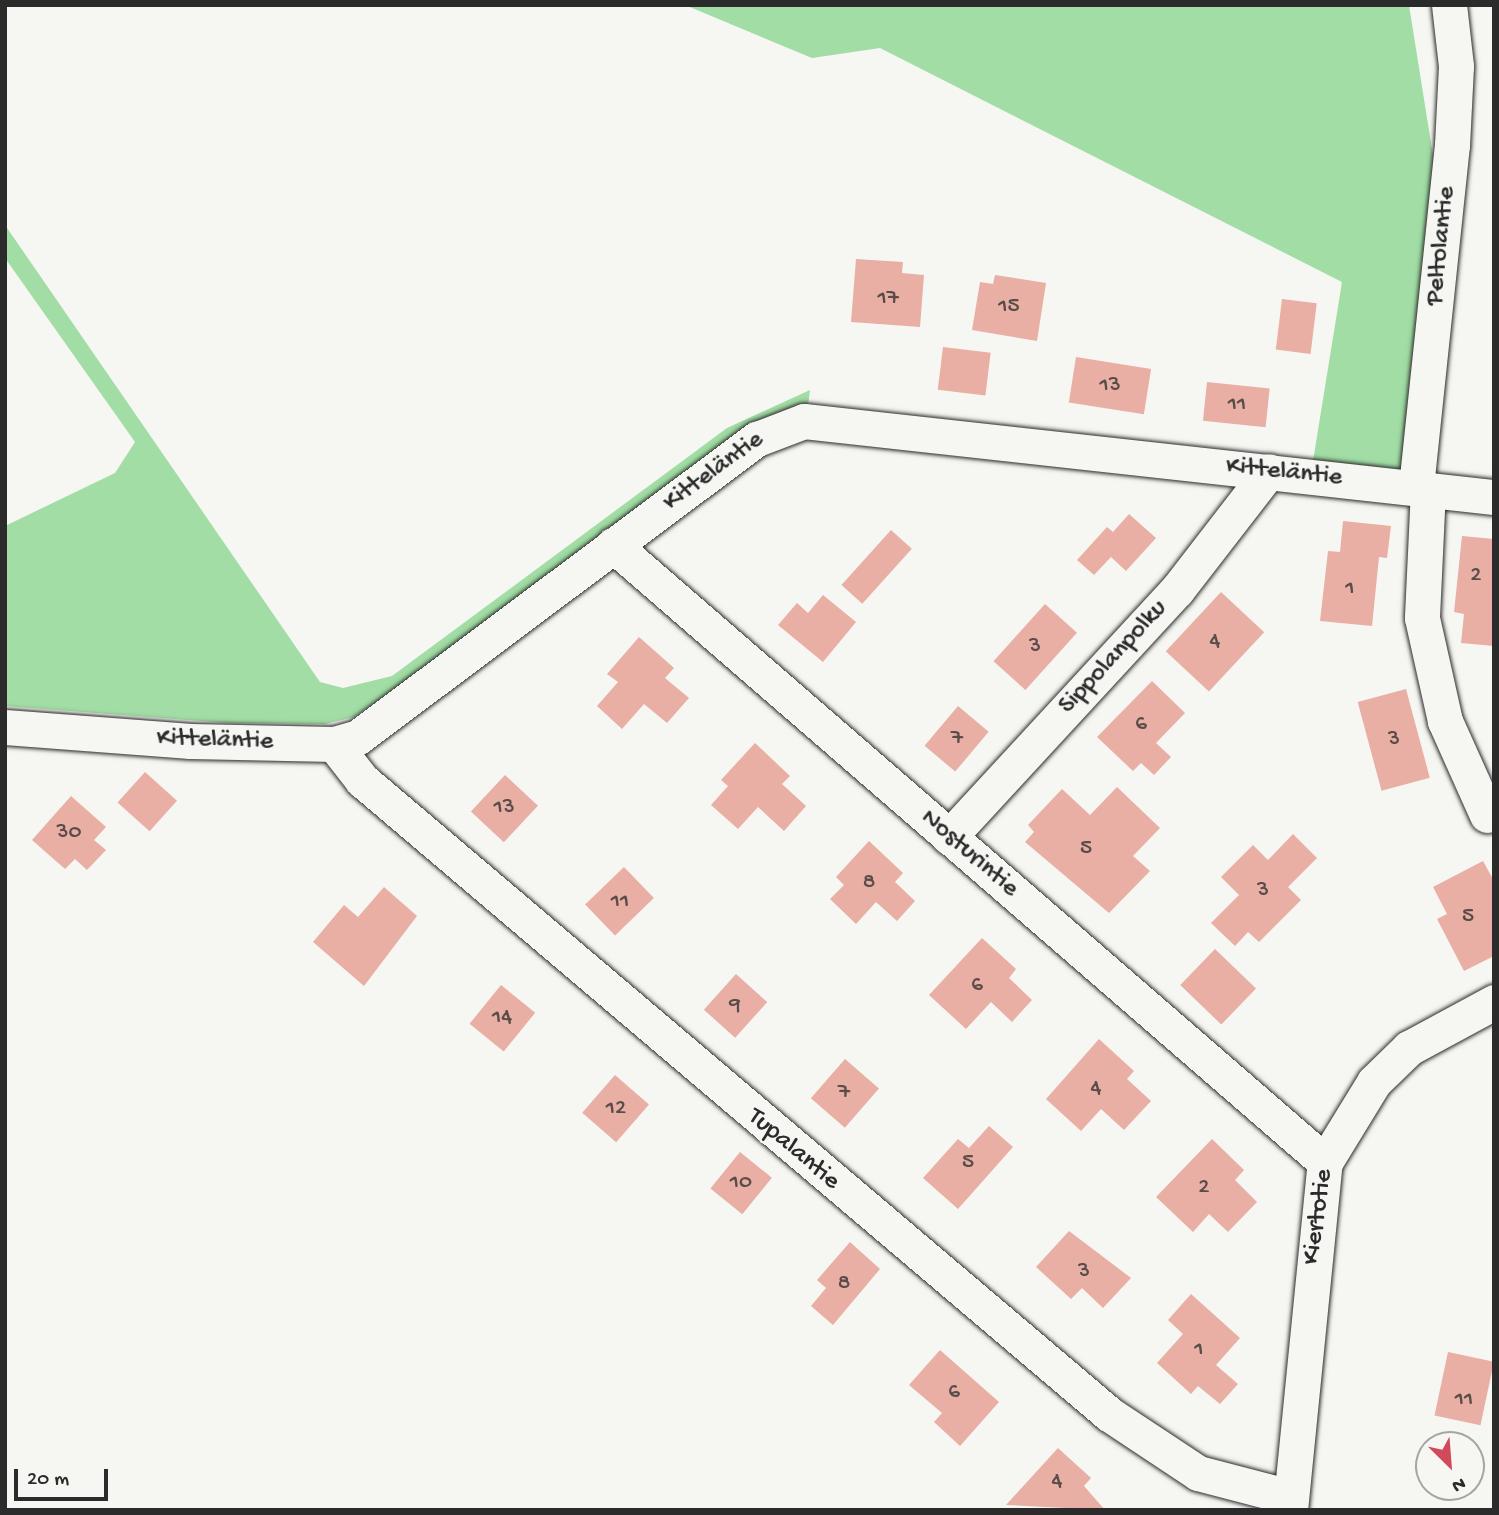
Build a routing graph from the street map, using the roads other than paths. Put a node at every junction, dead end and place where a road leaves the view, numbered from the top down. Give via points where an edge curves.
1 (1449, 5) edge
2 (1269, 471) junction
3 (1422, 488) junction
4 (1494, 497) edge
5 (613, 545) junction
6 (5, 727) edge
7 (334, 744) junction
8 (1487, 815) dead end
9 (949, 837) junction
10 (1494, 1002) edge
11 (1325, 1162) junction
12 (1290, 1503) edge

1 - 3 street, Peltolantie via 1456,66 1452,145
2 - 3 street, Kitteläntie
2 - 5 street, Kitteläntie via 804,421 757,439
2 - 9 street, Sippolanpolku via 1177,590
3 - 4 street, Kitteläntie
3 - 8 street, Peltolantie via 1422,618 1446,721
5 - 7 street, Kitteläntie via 396,714
5 - 9 street, Nosturintie
6 - 7 street, Kitteläntie via 102,737
7 - 12 street, Tupalantie via 383,798 1109,1414 1198,1473
9 - 11 street, Nosturintie
10 - 11 street, Kiertotie via 1409,1048 1374,1082
11 - 12 street, Kiertotie

